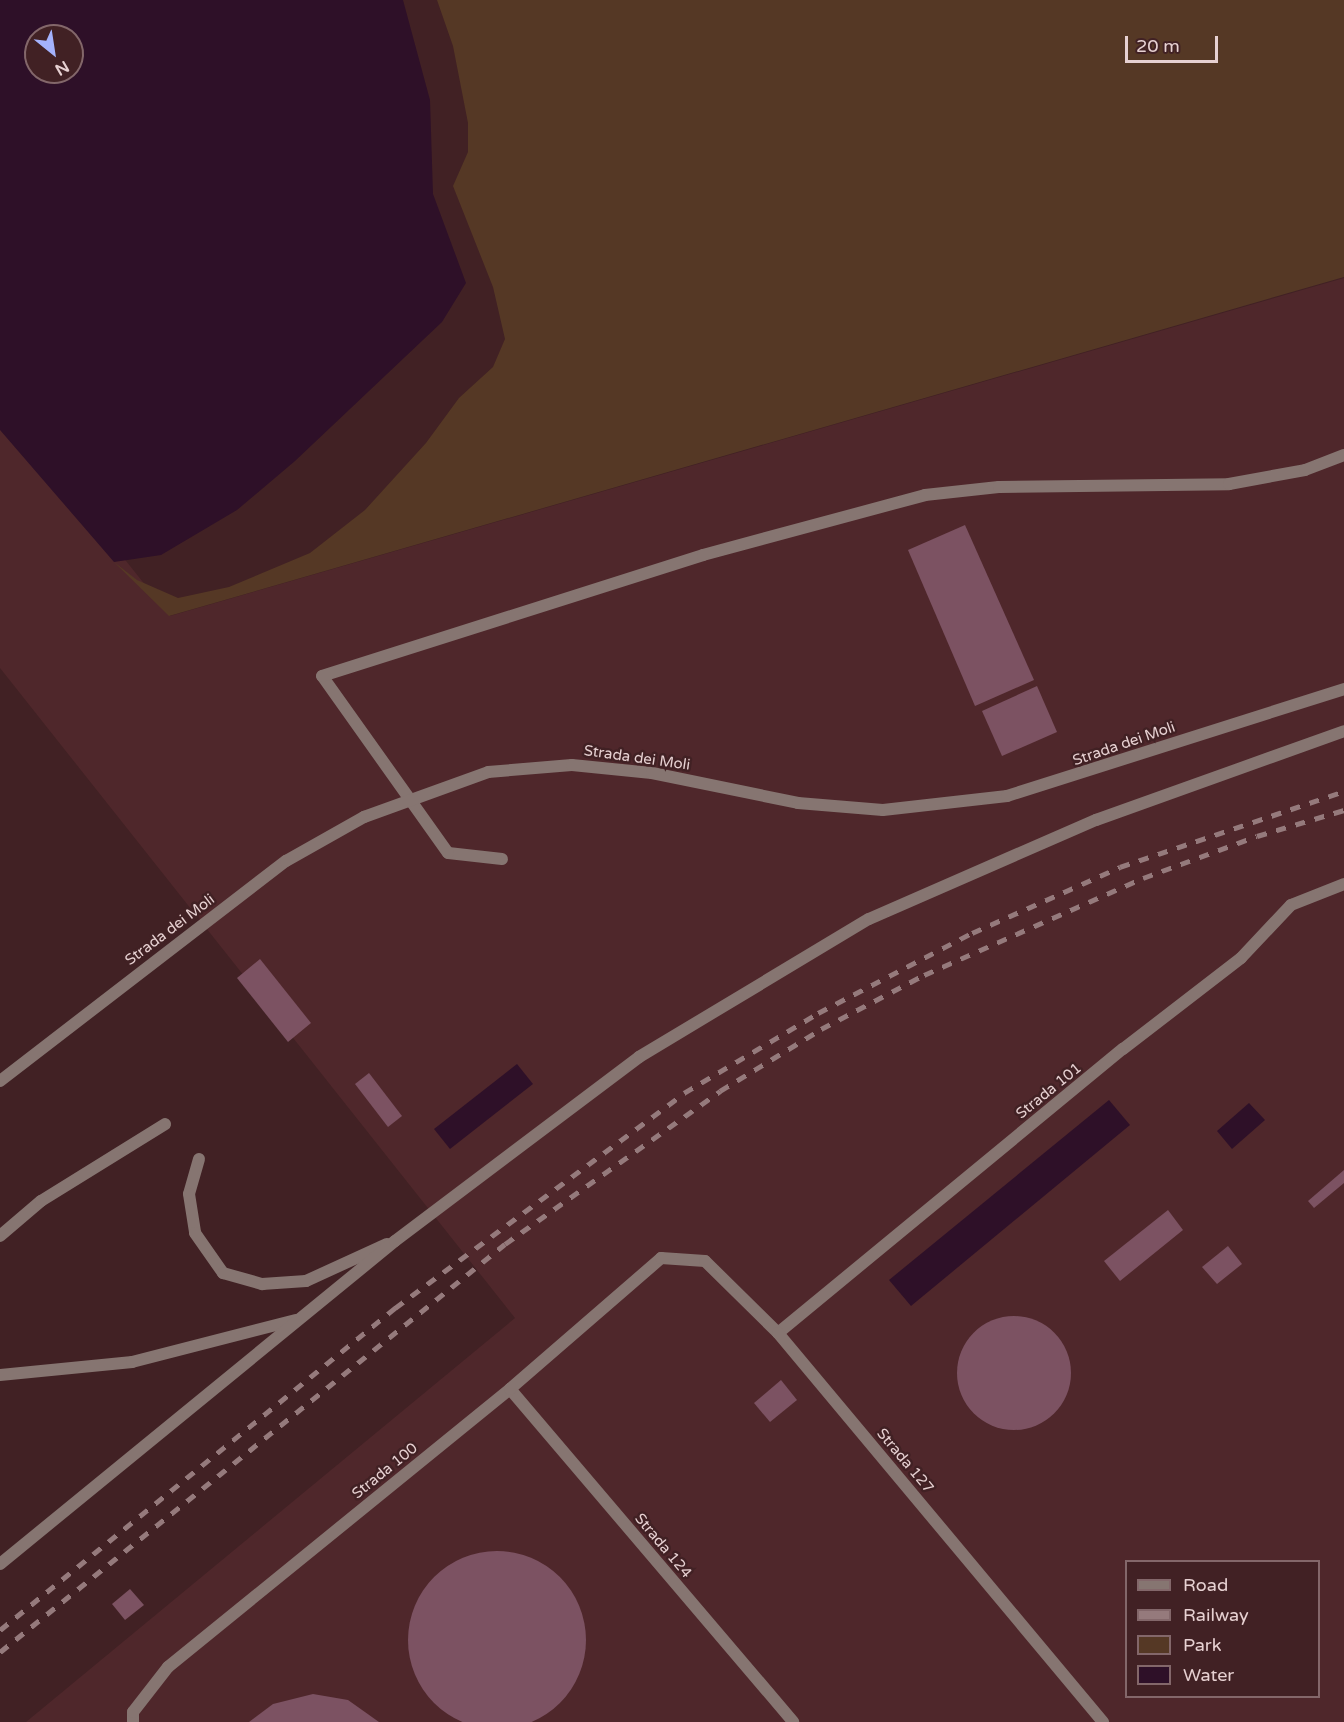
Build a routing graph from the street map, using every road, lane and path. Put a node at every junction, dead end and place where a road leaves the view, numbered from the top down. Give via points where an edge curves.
1 (1344, 455) edge
2 (1344, 689) edge
3 (1344, 731) edge
4 (502, 859) dead end
5 (1344, 884) edge
6 (0, 1081) edge
7 (165, 1124) dead end
8 (199, 1159) dead end
9 (0, 1236) edge
10 (395, 1241) junction
11 (661, 1258) joint
12 (299, 1320) junction
13 (778, 1333) junction
14 (0, 1374) edge
15 (510, 1389) junction
16 (0, 1564) edge
17 (133, 1717) edge
18 (793, 1722) edge
19 (1102, 1722) edge

1 - 4 street via 1305,470 1229,484 999,487 925,495 702,555 322,676 448,853
2 - 6 street, Strada dei Moli via 1006,796 883,810 798,803 652,773 572,765 489,772 364,817 286,861
3 - 10 street via 1096,820 869,919 639,1057
5 - 13 street, Strada 101 via 1291,905 1241,958 1123,1049
7 - 9 street via 41,1201
8 - 10 street via 189,1194 195,1233 223,1273 262,1284 306,1281
10 - 12 street
11 - 13 street, Strada 127 via 705,1261
11 - 15 street, Strada 100
12 - 14 street via 132,1362
12 - 16 street
13 - 19 street, Strada 127
15 - 17 street, Strada 100 via 168,1667
15 - 18 street, Strada 124

